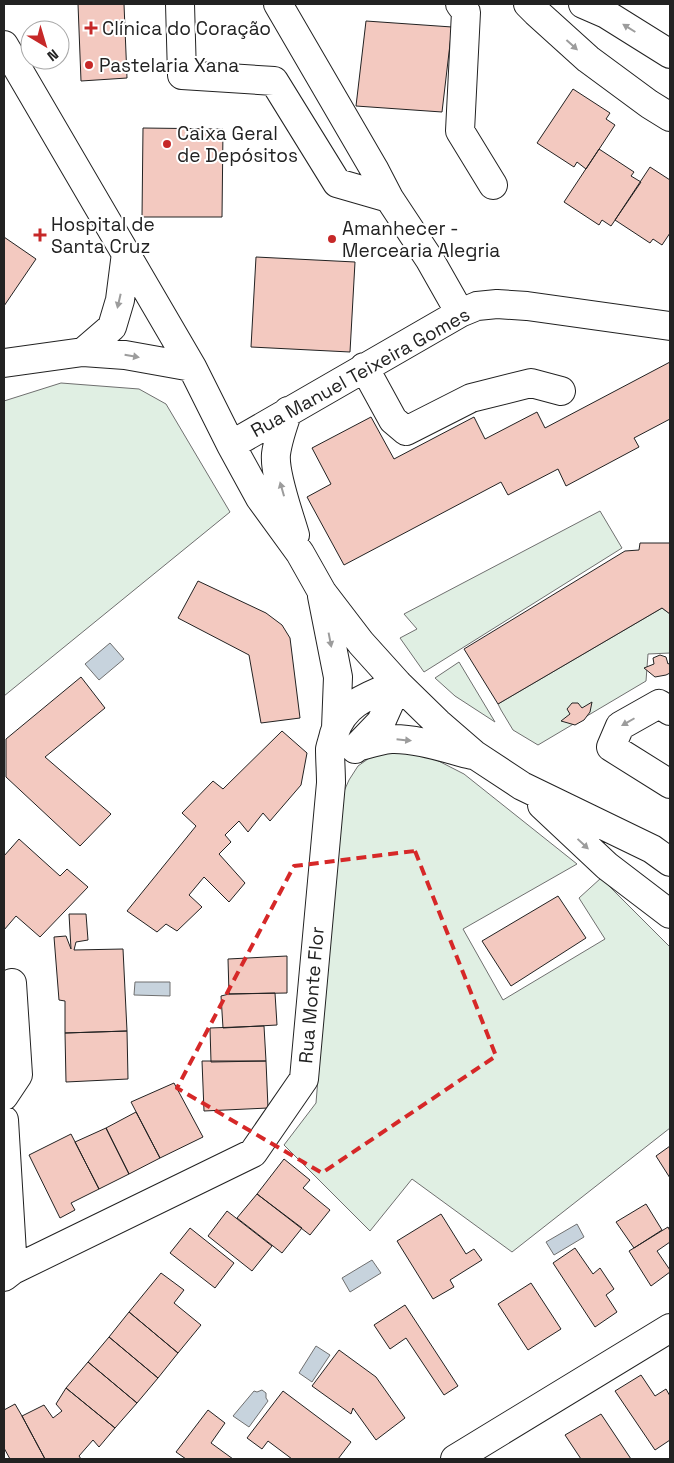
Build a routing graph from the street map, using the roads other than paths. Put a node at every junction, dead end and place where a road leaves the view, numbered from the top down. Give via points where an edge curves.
1 (180, 4) edge
2 (278, 4) edge
3 (460, 4) edge
4 (528, 4) edge
5 (583, 4) edge
6 (4, 44) edge
7 (670, 54) edge
8 (670, 117) edge
9 (493, 185) dead end
10 (389, 198) junction
11 (126, 253) junction
12 (460, 313) junction
13 (670, 326) edge
14 (83, 352) junction
15 (4, 363) edge
16 (192, 367) junction
17 (364, 367) junction
18 (561, 391) dead end
19 (288, 411) junction
20 (231, 445) junction
21 (300, 553) junction
22 (322, 592) junction
23 (398, 684) junction
24 (670, 711) edge
25 (336, 728) junction
26 (356, 748) junction
27 (475, 755) junction
28 (331, 783) junction
29 (670, 784) edge
30 (522, 786) junction
31 (664, 852) edge
32 (607, 866) junction
33 (670, 878) edge
34 (670, 914) edge
35 (12, 983) dead end
36 (4, 1096) edge
37 (4, 1120) edge
38 (8, 1274) edge
39 (670, 1328) edge
40 (455, 1459) edge

1 - 10 street via 182,75 274,81 337,183
2 - 10 street
3 - 9 street via 466,12 460,131
4 -> 8 street via 588,59
7 -> 5 street via 606,14
6 - 11 street
10 - 12 street
11 -> 14 street via 120,300 112,327
11 - 16 street
12 - 13 street, Rua Manuel Teixeira Gomes via 478,306 497,304
12 - 17 street, Rua Manuel Teixeira Gomes
14 - 15 street
14 -> 16 street via 125,355
16 - 20 street
17 - 18 street via 393,420 406,431 471,398 531,383
17 - 19 street, Rua Manuel Teixeira Gomes
19 - 20 street, Rua Manuel Teixeira Gomes
21 -> 19 street via 276,456
20 - 21 street via 260,498
21 - 22 street
22 - 23 street
22 -> 25 street via 338,677
23 - 25 street via 356,703 343,714
23 - 26 street via 381,722
23 - 27 street
24 -> 29 street via 658,704 620,726 611,747
25 - 28 street, Rua Monte Flor via 330,747
26 -> 27 street via 391,739
26 - 28 street via 342,763
27 - 30 street
28 - 38 street, Rua Monte Flor via 304,1079 253,1153
30 - 31 street
30 -> 32 street
32 - 33 street
32 - 34 street
35 - 36 street via 18,1075
37 - 38 street
39 - 40 street

